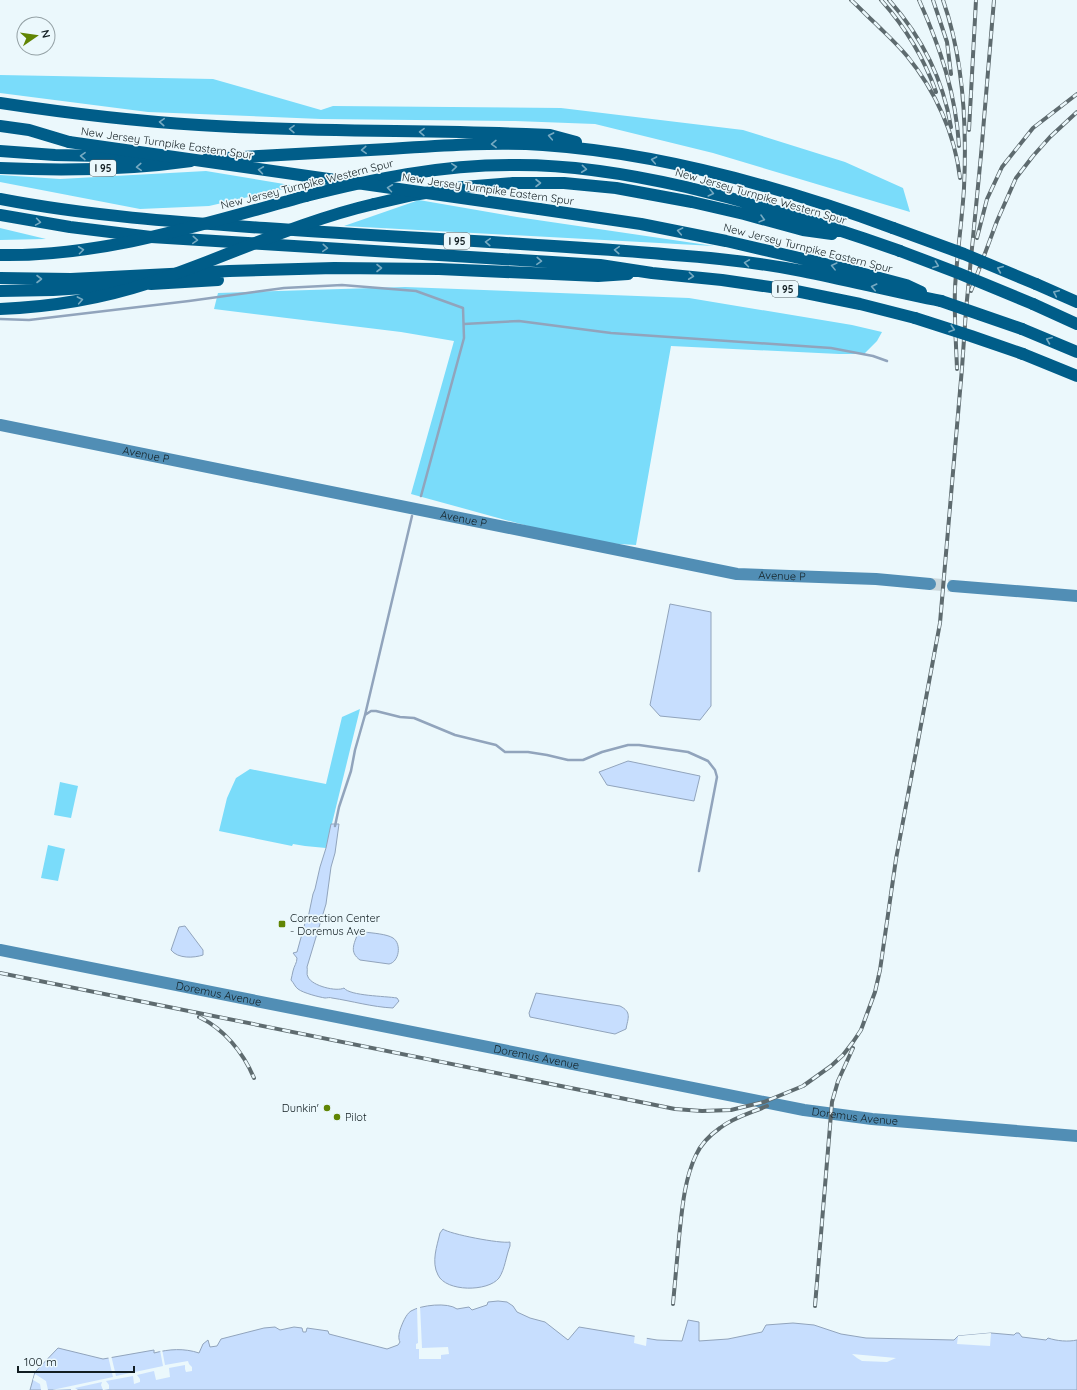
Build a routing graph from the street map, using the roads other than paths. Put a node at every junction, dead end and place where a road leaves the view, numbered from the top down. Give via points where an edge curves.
1 (0, 103) edge
2 (0, 126) edge
3 (0, 132) edge
4 (19, 132) junction
5 (0, 151) edge
6 (616, 153) junction
7 (206, 159) junction
8 (0, 168) edge
9 (0, 199) edge
10 (0, 215) edge
11 (864, 239) junction
12 (0, 255) edge
13 (280, 269) junction
14 (652, 273) junction
15 (0, 278) edge
16 (0, 291) edge
17 (912, 292) junction
18 (1077, 302) edge
19 (0, 309) edge
20 (1077, 324) edge
21 (1077, 352) edge
22 (1077, 376) edge
23 (0, 426) edge
24 (930, 584) tunnel mouth
25 (953, 586) tunnel mouth
26 (1077, 596) edge
27 (0, 950) edge
28 (1077, 1136) edge

6 -> 1 highway via 550,135 208,126 89,116
2 - 4 highway
3 - 4 highway
17 -> 4 highway, New Jersey Turnpike Eastern Spur / I 95, bridge via 838,267 641,224 69,142 29,130
7 -> 5 highway, New Jersey Turnpike Western Spur / I 95 via 67,156
6 -> 7 highway, New Jersey Turnpike Western Spur / I 95 via 549,146 491,144
18 -> 6 highway, New Jersey Turnpike Western Spur / I 95, bridge via 964,254 805,198 736,179
7 -> 8 highway, New Jersey Turnpike Western Spur / I 95 via 124,168
17 -> 9 highway, New Jersey Turnpike Eastern Spur / I 95 via 798,270 699,257 156,221
10 -> 14 highway, I 95 via 151,237 600,265
12 -> 11 highway, New Jersey Turnpike Western Spur, bridge via 51,253 117,244 391,176 438,169 512,165 564,167 621,174 700,190
19 -> 11 highway, bridge via 66,303 133,288 311,222 413,195 463,187 518,183 616,188 738,212 803,230
11 -> 20 highway, New Jersey Turnpike Western Spur, bridge via 958,273
13 -> 14 highway, I 95 via 404,268 598,276
15 -> 13 highway, I 95 via 71,279
13 - 16 highway via 234,279
14 -> 22 highway, I 95, bridge via 786,289 860,304 971,336
21 -> 17 highway, New Jersey Turnpike Eastern Spur / I 95, bridge via 1022,329
23 - 24 main road, Avenue P via 736,574 876,579
25 - 26 main road
27 - 28 main road, Doremus Avenue via 804,1110 872,1119

